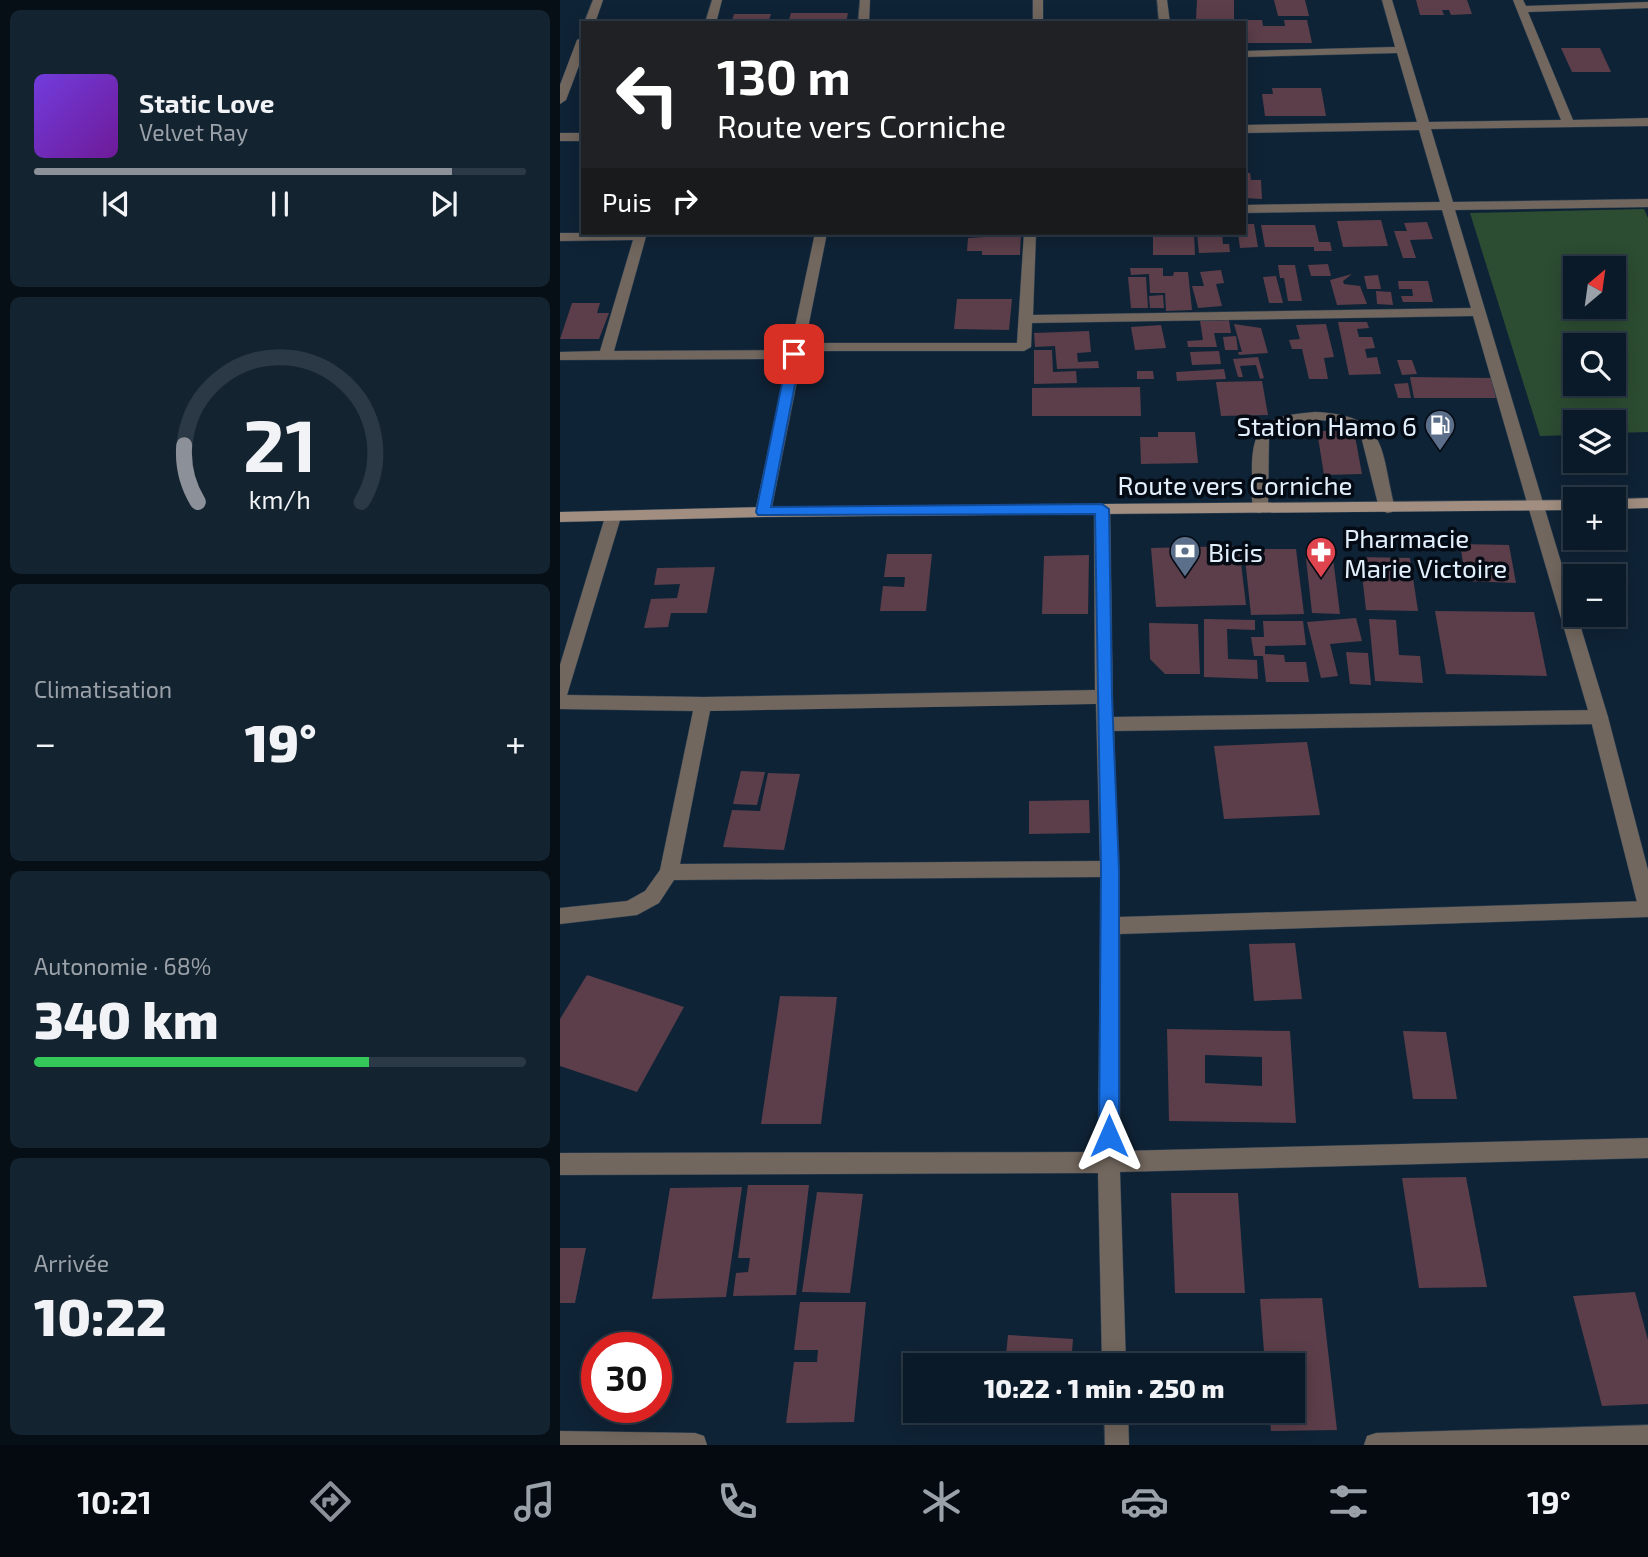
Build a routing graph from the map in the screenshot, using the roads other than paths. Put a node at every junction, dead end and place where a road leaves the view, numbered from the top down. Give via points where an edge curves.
1 (598, 0) edge
2 (717, 0) edge
3 (865, 0) edge
4 (1038, 0) edge
5 (1162, 0) edge
6 (1387, 0) edge
7 (1520, 4) edge
8 (1648, 5) edge
9 (590, 21) edge
10 (711, 21) edge
11 (863, 21) edge
12 (1038, 21) edge
13 (1166, 21) edge
14 (577, 46) edge
15 (1400, 50) junction
16 (1246, 54) edge
17 (560, 100) edge
18 (1648, 122) edge
19 (1568, 123) junction
20 (1425, 126) junction
21 (1246, 129) edge
22 (581, 136) edge
23 (560, 137) edge
24 (1648, 203) edge
25 (1447, 207) junction
26 (1246, 209) edge
27 (614, 235) edge
28 (641, 235) edge
29 (821, 235) edge
30 (1030, 235) edge
31 (560, 237) edge
32 (1478, 312) junction
33 (1026, 318) junction
34 (795, 351) junction
35 (560, 356) edge
36 (606, 356) junction
37 (1648, 503) edge
38 (1626, 504) edge
39 (1563, 505) edge
40 (1536, 506) junction
41 (1259, 508) junction
42 (1387, 508) junction
43 (1102, 509) junction
44 (763, 512) junction
45 (560, 517) edge
46 (613, 517) junction
47 (560, 692) edge
48 (1104, 697) junction
49 (560, 702) edge
50 (704, 704) junction
51 (1599, 717) junction
52 (1105, 724) junction
53 (1110, 869) junction
54 (669, 872) junction
55 (1648, 908) edge
56 (560, 916) edge
57 (1110, 926) junction
58 (1648, 1148) edge
59 (1109, 1162) junction
60 (560, 1164) edge
61 (1115, 1353) edge
62 (1116, 1423) edge
63 (1648, 1437) edge
64 (560, 1443) edge
65 (695, 1445) edge
66 (1117, 1445) edge
67 (1376, 1445) edge

1 - 9 street
2 - 10 street
3 - 11 street
4 - 12 street
5 - 13 street
6 - 15 street
7 - 8 street
7 - 19 street
14 - 17 street
15 - 16 street
15 - 20 street
18 - 19 street
19 - 20 street
20 - 21 street
20 - 25 street
22 - 23 street
24 - 25 street
25 - 26 street
25 - 32 street
27 - 31 street
28 - 36 street
29 - 34 street
30 - 33 street
32 - 33 street
32 - 40 street
33 - 34 street via 1024,347
34 - 36 street
34 - 44 street
35 - 36 street
37 - 38 main road
39 - 40 main road, Route vers Corniche
40 - 42 main road, Route vers Corniche
40 - 51 street
41 - 42 main road, Route vers Corniche
41 - 42 street via 1261,438 1271,425 1294,417 1352,419 1368,431
41 - 43 main road, Route vers Corniche
43 - 44 main road, Route vers Corniche
43 - 48 street
44 - 46 main road, Route vers Corniche
45 - 46 main road, Route vers Corniche
46 - 47 street
48 - 50 street
48 - 52 street
49 - 50 street
50 - 54 street
51 - 52 street
51 - 55 street
52 - 53 street
53 - 54 street
53 - 57 street
54 - 56 street via 642,905
55 - 57 street
57 - 59 street
58 - 59 street
59 - 60 street
59 - 61 street
62 - 66 street
63 - 67 street
64 - 65 street

